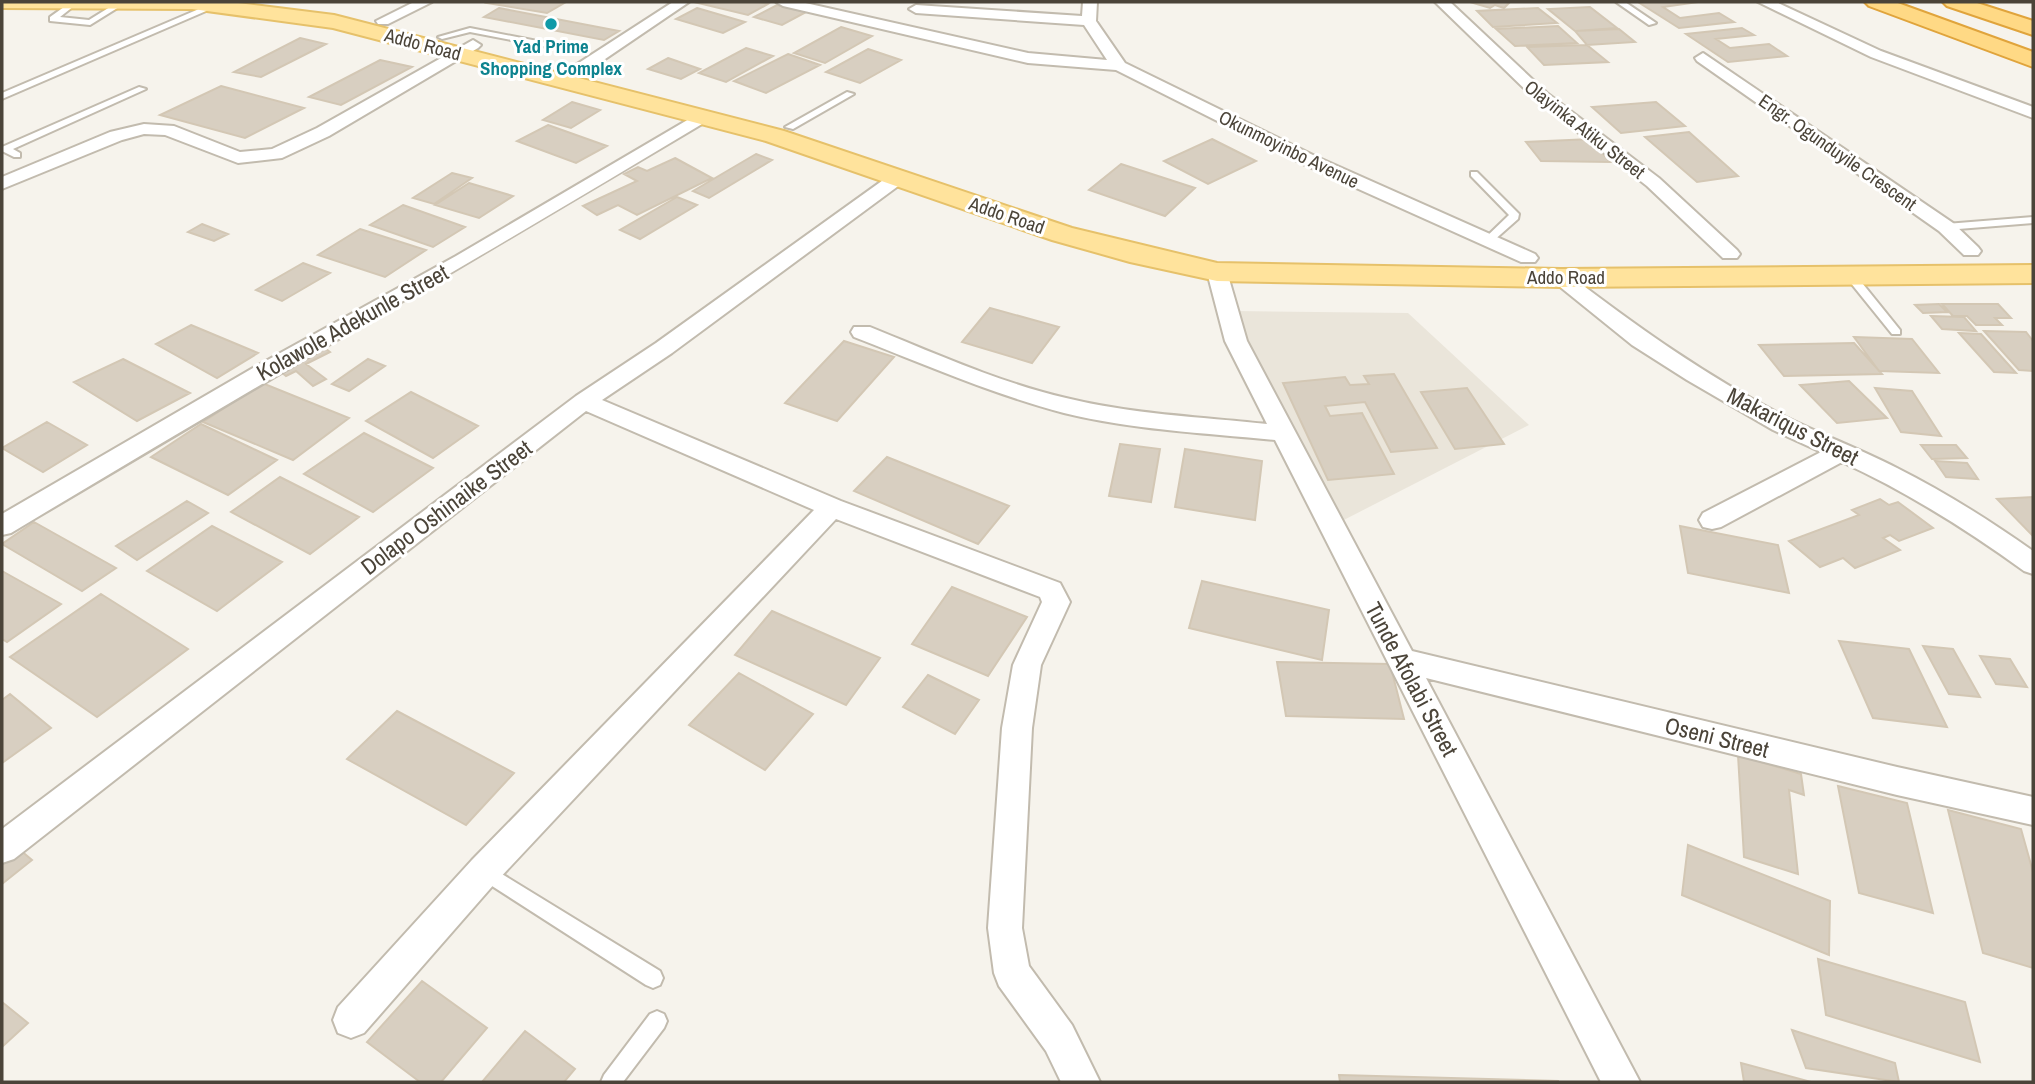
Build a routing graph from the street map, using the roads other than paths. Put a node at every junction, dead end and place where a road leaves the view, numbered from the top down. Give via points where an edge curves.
1 (2, 2) edge
2 (75, 2) edge
3 (122, 2) edge
4 (273, 2) edge
5 (425, 2) edge
6 (682, 2) edge
7 (783, 2) edge
8 (1090, 2) edge
9 (1442, 2) edge
10 (1620, 2) edge
11 (1765, 2) edge
12 (1876, 2) edge
13 (1903, 2) edge
14 (1926, 2) edge
15 (1954, 2) edge
16 (216, 5) junction
17 (918, 5) edge
18 (383, 21) junction
19 (1089, 21) junction
20 (1652, 23) dead end
21 (2033, 28) edge
22 (902, 31) junction
23 (2033, 39) edge
24 (458, 45) junction
25 (2033, 48) edge
26 (1703, 58) dead end
27 (570, 59) junction
28 (2033, 60) edge
29 (1119, 66) junction
30 (142, 89) dead end
31 (850, 94) dead end
32 (2, 96) edge
33 (2033, 113) edge
34 (701, 117) junction
35 (790, 127) junction
36 (4, 148) edge
37 (17, 155) dead end
38 (1474, 174) dead end
39 (899, 177) junction
40 (2, 184) edge
41 (2033, 220) edge
42 (1946, 227) junction
43 (1488, 240) junction
44 (2033, 250) edge
45 (1970, 251) junction
46 (1730, 254) junction
47 (1528, 258) junction
48 (1217, 272) junction
49 (2033, 274) edge
50 (1850, 275) junction
51 (1561, 278) junction
52 (862, 332) dead end
53 (1896, 332) dead end
54 (584, 401) junction
55 (1284, 433) junction
56 (1841, 452) junction
57 (832, 507) junction
58 (1712, 520) dead end
59 (2, 526) edge
60 (2033, 564) edge
61 (1402, 660) junction
62 (2033, 811) edge
63 (2, 848) edge
64 (484, 871) junction
65 (653, 978) dead end
66 (351, 1020) dead end
67 (657, 1021) dead end
68 (611, 1082) edge
69 (1081, 1082) edge
70 (1621, 1082) edge

1 - 2 main road, Addo Road
2 - 3 main road, Addo Road
3 - 16 main road, Addo Road
4 - 18 main road, Addo Road
5 - 18 street
6 - 27 street
7 - 22 street
8 - 19 street
9 - 46 street, Olayinka Atiku Street via 1541,96 1653,182
10 - 20 lane
11 - 33 street via 1876,54
12 - 28 highway
13 - 25 highway
14 - 23 highway
15 - 21 highway
16 - 24 main road, Addo Road
16 - 32 lane
17 - 19 street
17 - 22 street
18 - 24 main road, Addo Road
19 - 29 street, Okunmoyinbo Avenue
22 - 29 street via 1028,58
24 - 27 main road, Addo Road
24 - 34 main road, Addo Road
24 - 40 street via 323,132 276,154 238,158 168,130 144,129 116,136
26 - 42 street, Engr. Ogunduyile Crescent
27 - 35 main road, Addo Road
29 - 43 street, Okunmoyinbo Avenue via 1311,161
30 - 36 lane
31 - 35 lane
34 - 39 main road, Addo Road
34 - 59 street, Kolawole Adekunle Street
35 - 47 main road, Addo Road via 1181,248 1320,261
36 - 37 lane
38 - 43 lane via 1514,214
39 - 48 main road, Addo Road via 1062,234
39 - 54 street, Dolapo Oshinaike Street
41 - 42 lane
42 - 45 street, Engr. Ogunduyile Crescent
43 - 47 street, Okunmoyinbo Avenue
44 - 45 main road, Addo Road
45 - 46 main road, Addo Road
46 - 47 main road, Addo Road
48 - 51 main road, Addo Road
48 - 55 street, Tunde Afolabi Street via 1236,341
49 - 50 main road, Addo Road
50 - 51 main road, Addo Road
50 - 53 lane
51 - 56 street, Makariqus Street via 1640,340 1782,424
52 - 55 street via 1006,389 1067,406 1162,422
54 - 57 street
54 - 63 street, Dolapo Oshinaike Street
55 - 61 street, Tunde Afolabi Street
56 - 58 street
56 - 60 street, Makariqus Street via 1970,520
57 - 64 street
57 - 69 street via 1050,590 1055,596 1027,665 1017,727 1004,928 1012,973 1059,1038
61 - 62 street, Oseni Street
61 - 70 street, Tunde Afolabi Street
64 - 65 lane
64 - 66 street
67 - 68 lane

